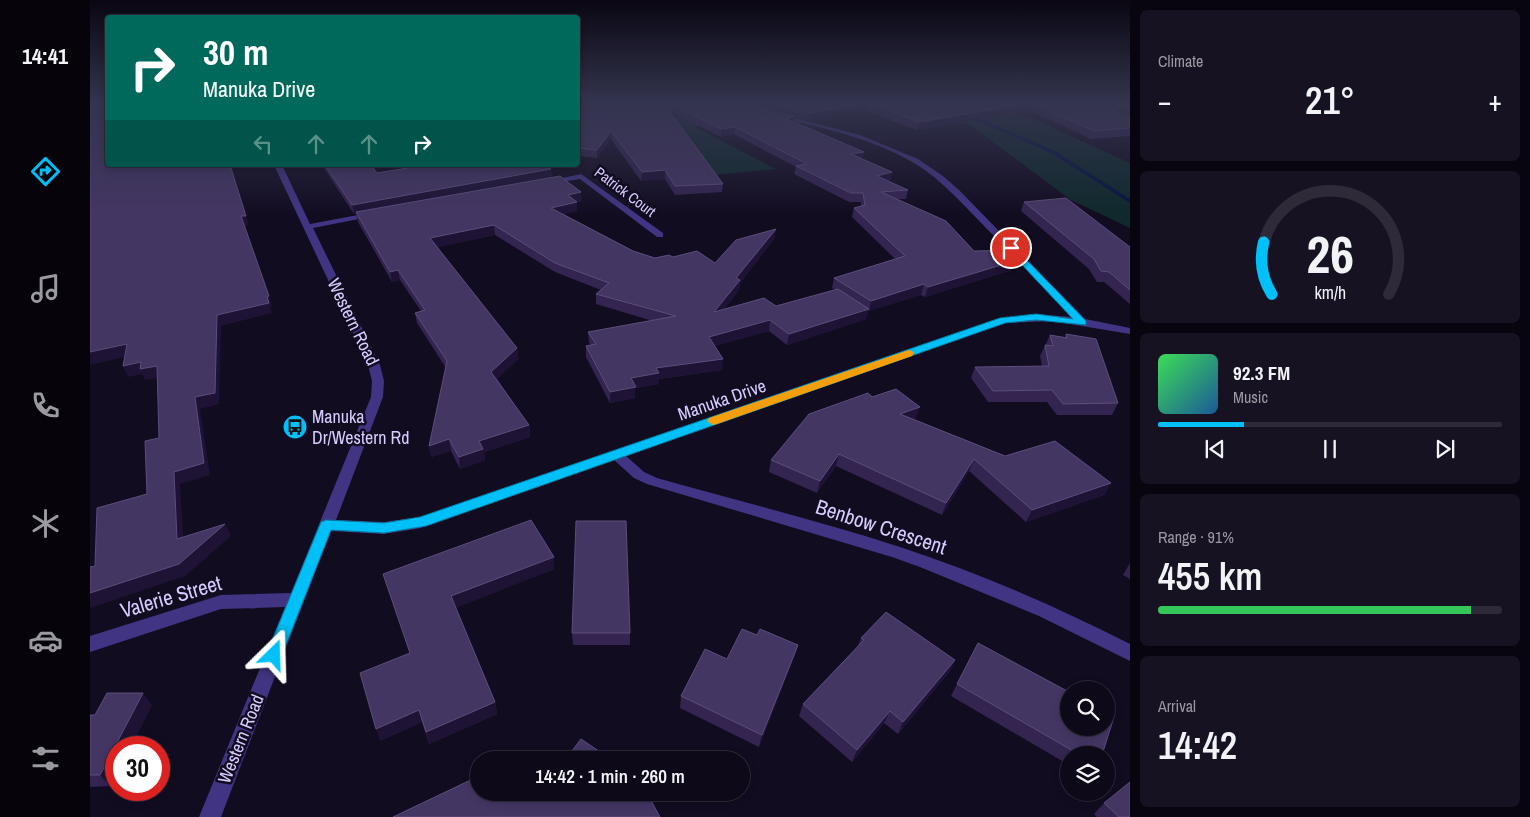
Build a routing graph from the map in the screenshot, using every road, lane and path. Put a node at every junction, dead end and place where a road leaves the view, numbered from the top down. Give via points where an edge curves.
1 (863, 139) edge
2 (279, 167) edge
3 (542, 183) edge
4 (387, 212) edge
5 (307, 227) junction
6 (660, 236) dead end
7 (1082, 323) junction
8 (1130, 331) edge
9 (616, 455) junction
10 (326, 525) junction
11 (296, 600) junction
12 (90, 644) edge
13 (1130, 653) edge
14 (210, 817) edge

1 - 7 street via 931,171 964,200
2 - 5 street, Western Road
3 - 6 street, Patrick Court via 581,176
4 - 5 street
5 - 10 street, Western Road via 379,380 378,397
7 - 8 street, Manuka Drive
7 - 9 street, Manuka Drive via 1036,317 1004,320
9 - 10 street, Manuka Drive via 421,522 384,528
9 - 13 street, Benbow Crescent via 652,481 933,565 1078,627
10 - 11 street, Western Road
11 - 12 street, Valerie Street via 221,602
11 - 14 street, Western Road

